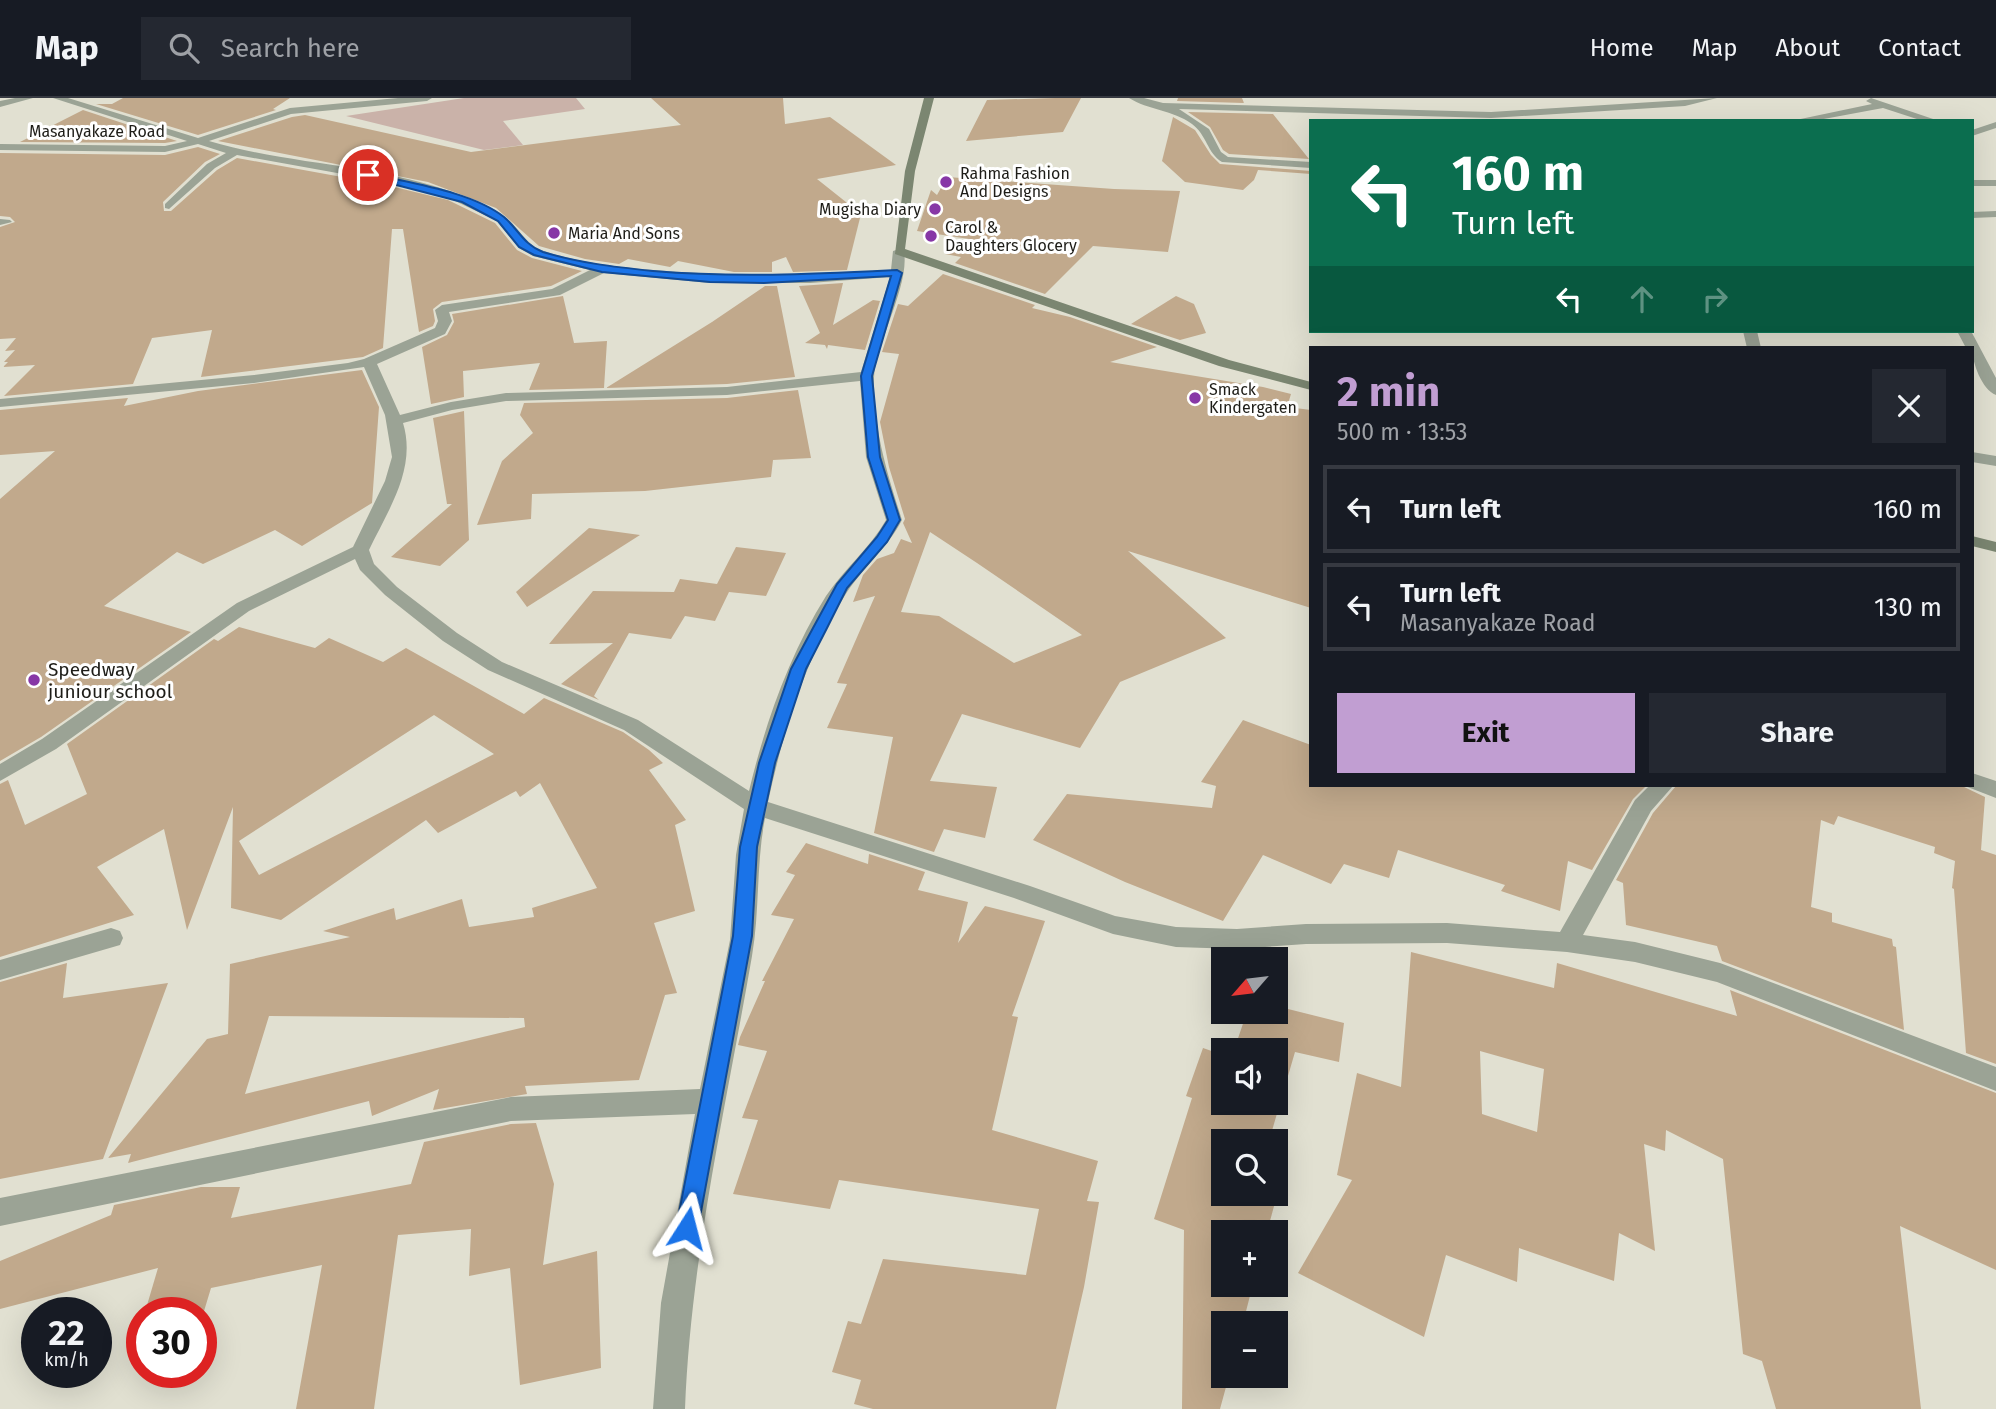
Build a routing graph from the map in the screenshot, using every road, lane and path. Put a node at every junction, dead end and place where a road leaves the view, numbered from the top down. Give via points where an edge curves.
1 (28, 98) edge
2 (58, 98) edge
3 (427, 98) edge
4 (929, 98) edge
5 (1134, 98) edge
6 (1712, 98) edge
7 (1862, 98) edge
8 (1901, 98) edge
9 (0, 104) edge
10 (1882, 104) junction
11 (1164, 106) junction
12 (1806, 119) edge
13 (1928, 119) edge
14 (1996, 125) edge
15 (1974, 133) edge
16 (1974, 133) edge
17 (1996, 139) edge
18 (194, 141) junction
19 (0, 147) edge
20 (235, 152) junction
21 (1309, 165) edge
22 (1974, 183) edge
23 (1996, 183) edge
24 (169, 206) dead end
25 (1996, 214) edge
26 (1974, 215) edge
27 (899, 251) junction
28 (602, 269) junction
29 (897, 273) junction
30 (1974, 350) edge
31 (369, 362) junction
32 (867, 376) junction
33 (1309, 385) edge
34 (1996, 391) edge
35 (0, 403) edge
36 (394, 421) junction
37 (1974, 457) edge
38 (1996, 461) edge
39 (1974, 542) edge
40 (1996, 547) edge
41 (360, 550) junction
42 (0, 774) edge
43 (1974, 781) edge
44 (1661, 787) edge
45 (1996, 790) edge
46 (756, 806) junction
47 (111, 938) dead end
48 (1567, 942) junction
49 (0, 970) edge
50 (1996, 1079) edge
51 (713, 1101) junction
52 (0, 1212) edge
53 (669, 1409) edge

1 - 9 street
2 - 18 street, Masanyakaze Road
3 - 18 street, Masanyakaze Road via 290,111
4 - 27 street via 909,172
5 - 11 street
6 - 11 street via 1687,107 1491,115
7 - 10 street
8 - 10 street
10 - 12 street
10 - 13 street
11 - 21 street via 1203,127 1213,139 1216,155 1226,160
14 - 15 street
16 - 17 street
18 - 19 street, Masanyakaze Road via 165,149
18 - 20 street, Masanyakaze Road
20 - 24 street via 211,166
20 - 28 street, Masanyakaze Road via 387,179 453,196 501,219 523,245 537,253
22 - 23 street
25 - 26 street
27 - 29 street
27 - 33 street via 1224,363
28 - 29 street, Masanyakaze Road via 750,280
28 - 31 street via 555,292 447,308 442,310 445,321 440,331
29 - 32 street
30 - 34 street
31 - 35 street via 254,379
31 - 36 street
32 - 36 street via 727,391 506,397
32 - 46 street via 872,446 894,520 841,587 799,669
36 - 41 street via 399,443 397,470
37 - 38 street
39 - 40 street
41 - 42 street via 243,607
41 - 46 street via 366,566 391,591 484,659 631,725
43 - 45 street
44 - 48 street via 1643,806
46 - 48 street via 1113,925 1176,937 1447,933
46 - 51 street via 742,936
47 - 49 street
48 - 50 street via 1720,972
51 - 52 street via 510,1110
51 - 53 street via 677,1294

